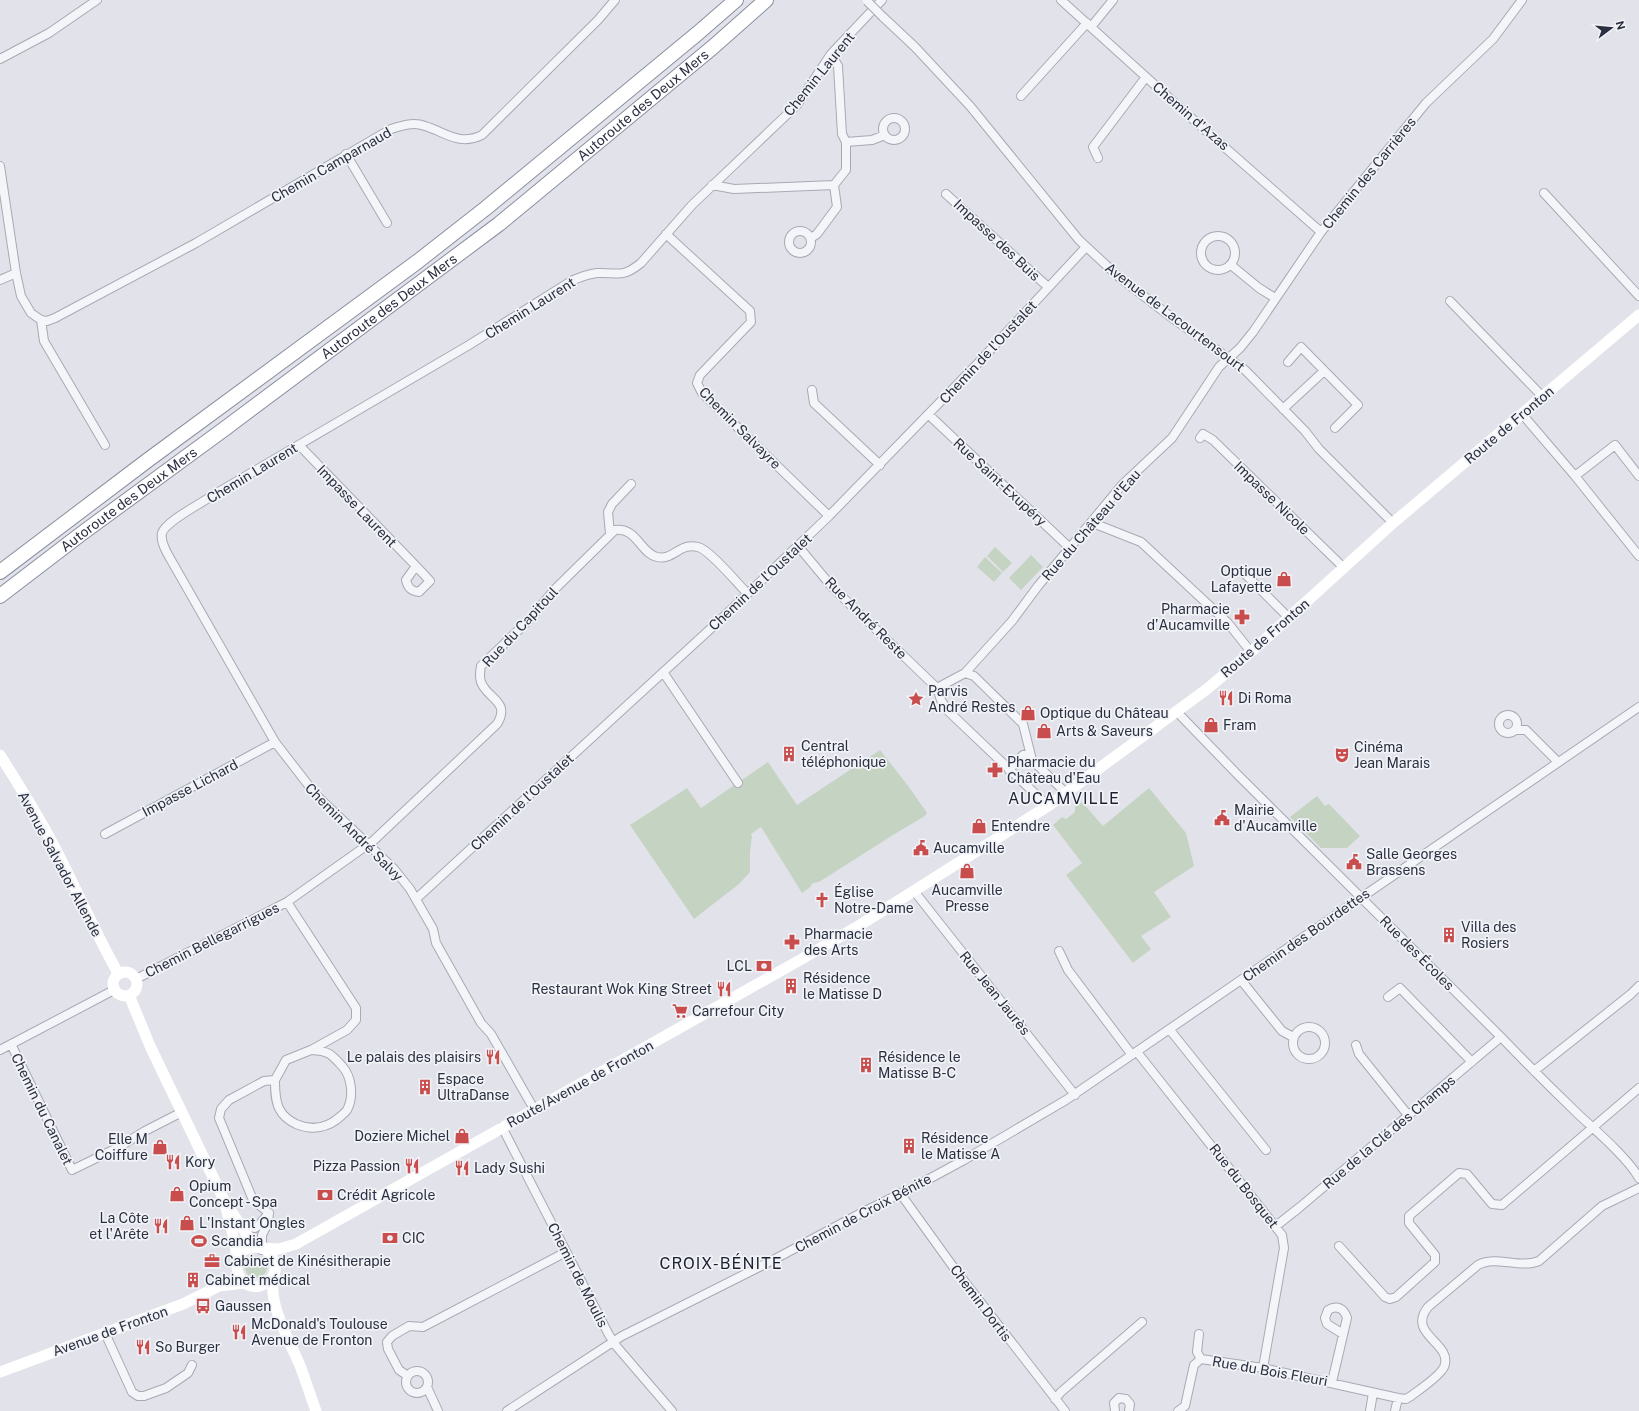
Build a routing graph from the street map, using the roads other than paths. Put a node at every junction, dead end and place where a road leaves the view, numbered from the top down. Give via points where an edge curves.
1 (97, 0) edge
2 (615, 0) edge
3 (736, 0) edge
4 (766, 0) edge
5 (866, 0) edge
6 (882, 0) edge
7 (1061, 0) edge
8 (1113, 0) edge
9 (1522, 0) edge
10 (1089, 25) junction
11 (831, 54) junction
12 (0, 59) edge
13 (1146, 77) junction
14 (1021, 96) dead end
15 (885, 135) dead end
16 (846, 142) junction
17 (346, 154) junction
18 (1098, 158) dead end
19 (0, 166) edge
20 (712, 185) junction
21 (834, 185) junction
22 (1544, 193) dead end
23 (946, 194) dead end
24 (387, 223) dead end
25 (1321, 232) junction
26 (666, 234) junction
27 (811, 238) dead end
28 (1086, 247) junction
29 (1231, 265) junction
30 (16, 273) junction
31 (0, 280) edge
32 (1048, 287) junction
33 (1639, 296) edge
34 (1275, 298) junction
35 (1450, 301) dead end
36 (1639, 315) edge
37 (41, 320) junction
38 (1230, 358) junction
39 (1288, 362) dead end
40 (1324, 371) junction
41 (812, 390) dead end
42 (1543, 397) junction
43 (1284, 409) junction
44 (1522, 414) junction
45 (928, 415) junction
46 (1335, 428) dead end
47 (1200, 438) dead end
48 (105, 445) dead end
49 (299, 445) junction
50 (880, 466) junction
51 (1575, 476) junction
52 (1639, 476) edge
53 (631, 484) dead end
54 (829, 516) junction
55 (1093, 521) junction
56 (1393, 523) junction
57 (162, 534) joint
58 (610, 534) junction
59 (798, 546) junction
60 (1071, 549) junction
61 (1639, 556) edge
62 (416, 566) dead end
63 (1343, 567) junction
64 (0, 572) edge
65 (1246, 575) dead end
66 (747, 593) junction
67 (0, 596) edge
68 (1289, 618) junction
69 (1251, 652) junction
70 (663, 672) junction
71 (965, 673) junction
72 (937, 688) junction
73 (1639, 707) edge
74 (1177, 712) junction
75 (1516, 730) dead end
76 (275, 742) junction
77 (1029, 753) junction
78 (0, 755) edge
79 (1558, 762) junction
80 (1009, 770) junction
81 (738, 783) dead end
82 (1066, 793) junction
83 (1048, 806) junction
84 (105, 834) dead end
85 (367, 845) junction
86 (914, 890) junction
87 (1361, 897) junction
88 (416, 899) junction
89 (287, 902) junction
90 (863, 923) joint
91 (1059, 951) dead end
92 (118, 974) junction
93 (136, 979) junction
94 (1241, 980) junction
95 (1639, 986) edge
96 (114, 990) junction
97 (129, 996) junction
98 (1388, 997) dead end
99 (1170, 1030) junction
100 (1293, 1037) junction
101 (1501, 1037) junction
102 (10, 1044) junction
103 (1356, 1045) dead end
104 (0, 1050) edge
105 (311, 1050) junction
106 (1134, 1053) junction
107 (1472, 1062) junction
108 (1534, 1071) junction
109 (274, 1080) junction
110 (1639, 1088) edge
111 (1075, 1095) junction
112 (534, 1109) junction
113 (182, 1112) junction
114 (1408, 1115) junction
115 (502, 1127) junction
116 (1592, 1127) junction
117 (1011, 1132) joint
118 (1266, 1150) dead end
119 (1639, 1178) edge
120 (1639, 1188) edge
121 (900, 1193) junction
122 (224, 1202) junction
123 (269, 1213) junction
124 (241, 1225) junction
125 (1276, 1226) junction
126 (296, 1244) junction
127 (1339, 1246) dead end
128 (260, 1248) junction
129 (566, 1252) junction
130 (237, 1263) junction
131 (275, 1272) junction
132 (249, 1284) junction
133 (219, 1286) junction
134 (275, 1306) junction
135 (1142, 1322) dead end
136 (105, 1333) junction
137 (1199, 1334) dead end
138 (1343, 1334) dead end
139 (614, 1342) junction
140 (1201, 1359) junction
141 (192, 1365) dead end
142 (1263, 1368) junction
143 (0, 1372) edge
144 (408, 1376) junction
145 (1332, 1382) junction
146 (427, 1387) junction
147 (1373, 1393) junction
148 (1398, 1398) junction
149 (1055, 1399) junction
150 (1184, 1409) edge
151 (316, 1411) edge
152 (438, 1411) edge
153 (507, 1411) edge
154 (672, 1411) edge
155 (1065, 1411) edge
156 (1116, 1411) edge
157 (1129, 1411) edge
158 (1370, 1411) edge
159 (1395, 1411) edge

1 - 12 street via 49,32
2 - 17 street, Chemin Camparnaud via 482,135 475,139 459,140 425,126 404,125
3 - 64 highway, Autoroute des Deux Mers via 486,208 423,257
4 - 67 highway, Autoroute des Deux Mers via 713,47 498,224
5 - 28 street, Avenue de Lacourtensourt, bridge via 915,47 970,106
6 - 11 street, Chemin Laurent
7 - 10 street, Chemin d'Azas
8 - 10 street
9 - 25 street, Chemin des Carrières via 1492,39 1426,103
10 - 13 street, Chemin d'Azas
10 - 14 street
11 - 16 street via 838,66 842,134
11 - 20 street, Chemin Laurent via 797,105
13 - 18 street via 1093,147
13 - 25 street, Chemin d'Azas
15 - 16 street via 872,140
16 - 21 street via 846,170
17 - 24 street
17 - 37 street, Chemin Camparnaud via 196,243 55,318
19 - 30 street
20 - 21 street via 734,189
20 - 26 street, Chemin Laurent
21 - 27 street via 837,207 817,234
22 - 33 street
23 - 32 street, Impasse des Buis
25 - 34 street, Chemin des Carrières
26 - 49 street, Chemin Laurent via 631,271 622,275 588,274 573,280 469,345
26 - 54 street, Chemin Salvayre via 750,311 751,322 700,376 697,383 702,393
28 - 32 street, Chemin de l'Oustalet
28 - 38 street, Avenue de Lacourtensourt via 1119,277
29 - 29 street via 1235,252 1228,239 1213,237 1207,241 1202,255 1209,268 1224,270
29 - 34 street
30 - 31 street
30 - 37 street via 21,296 31,313
32 - 45 street, Chemin de l'Oustalet
34 - 38 street, Chemin des Carrières via 1253,332
35 - 42 street
36 - 42 main road, Route de Fronton
37 - 48 street via 44,341
38 - 43 street, Avenue de Lacourtensourt
38 - 55 street, Rue du Château d'Eau via 1219,368 1172,438 1133,474
39 - 40 street via 1301,347
40 - 43 street
40 - 46 street via 1358,405
41 - 50 street via 814,403
42 - 44 main road, Route de Fronton
43 - 56 street, Avenue de Lacourtensourt via 1319,449
44 - 51 street
44 - 56 main road, Route de Fronton
45 - 50 street, Chemin de l'Oustalet
45 - 60 street, Rue Saint-Exupéry
47 - 63 street, Impasse Nicole via 1203,434 1213,440
49 - 57 street, Chemin Laurent via 176,519
49 - 62 street, Impasse Laurent
50 - 54 street, Chemin de l'Oustalet
51 - 52 street via 1615,445
51 - 61 street
53 - 58 street via 608,512
54 - 59 street, Chemin de l'Oustalet
55 - 60 street, Rue du Château d'Eau
55 - 69 street via 1141,542 1228,623
56 - 63 main road, Route de Fronton
57 - 76 street, Chemin André Salvy via 162,542 171,560
58 - 66 street via 621,529 628,532 657,557 669,556 687,546 698,547 708,552
58 - 85 street, Rue du Capitoul via 482,666 482,683 500,705 501,717 497,724
59 - 66 street, Chemin de l'Oustalet
59 - 72 street, Rue André Reste via 833,588
60 - 71 street, Rue du Château d'Eau
63 - 68 main road, Route de Fronton
65 - 68 street
66 - 70 street, Chemin de l'Oustalet
68 - 69 main road, Route de Fronton
69 - 74 main road, Route de Fronton
70 - 81 street
70 - 88 street, Chemin de l'Oustalet
71 - 72 street, Rue du Château d'Eau
71 - 77 street via 974,676 1023,724
72 - 80 street via 947,710
73 - 79 street, Chemin des Bourdettes
74 - 82 main road, Route de Fronton
74 - 87 street, Rue des Écoles
75 - 79 street via 1526,730
76 - 84 street, Impasse Lichard
76 - 85 street, Chemin André Salvy via 316,795
77 - 80 street
77 - 82 street via 1032,760
78 - 92 main road, Avenue Salvador Allende via 52,843
79 - 87 street, Chemin des Bourdettes via 1391,879
80 - 83 street
82 - 83 main road, Route de Fronton
83 - 86 main road, Route de Fronton
85 - 88 street, Chemin André Salvy via 394,869
85 - 89 street, Rue du Capitoul
86 - 90 main road, Route de Fronton
86 - 111 street, Rue Jean Jaurès
87 - 94 street, Chemin des Bourdettes
87 - 101 street, Rue des Écoles
88 - 112 street, Chemin André Salvy via 433,929 436,943
89 - 93 street, Chemin Bellegarrigues
89 - 105 street via 356,1008 356,1020 347,1030
90 - 112 main road, Route/Avenue de Fronton
91 - 106 street, Rue du Bosquet via 1068,970
92 - 93 main road via 130,973
92 - 96 main road via 113,983
93 - 97 main road via 137,987
94 - 99 street, Chemin des Bourdettes
94 - 100 street via 1282,1032
95 - 108 street
96 - 97 main road via 120,995
96 - 102 street
97 - 113 main road
98 - 107 street via 1400,988
99 - 106 street, Chemin des Bourdettes
99 - 118 street
100 - 100 street via 1295,1052 1304,1059 1315,1058 1323,1051 1325,1040 1316,1028 1305,1026
101 - 107 street, Rue de la Clé des Champs
101 - 108 street, Rue des Écoles
102 - 104 street
102 - 113 street, Chemin du Canalet via 72,1170
103 - 114 street via 1359,1054
105 - 109 street via 286,1060
105 - 109 street via 330,1053 345,1069 350,1080 352,1093 347,1110 335,1121 321,1128 304,1128 290,1121 279,1110
106 - 111 street, Chemin des Bourdettes
106 - 125 street, Rue du Bosquet
107 - 114 street, Rue de la Clé des Champs
108 - 116 street, Rue des Écoles
109 - 123 street via 264,1081 229,1100 221,1108 219,1118 253,1200
110 - 116 street
111 - 117 street, Chemin des Bourdettes
112 - 115 main road, Route/Avenue de Fronton
113 - 122 main road
114 - 125 street, Rue de la Clé des Champs
115 - 126 main road, Route/Avenue de Fronton
115 - 129 street, Chemin de Moulis
116 - 119 street, Rue des Écoles via 1635,1170
116 - 127 street via 1502,1205 1492,1204 1467,1174 1459,1174 1408,1216 1409,1223 1435,1255 1434,1262 1396,1297 1385,1297
117 - 121 street, Chemin de Croix Bénite
120 - 148 street via 1602,1206 1539,1261 1526,1264 1484,1262 1428,1307 1421,1321 1443,1353 1444,1367 1411,1396
121 - 139 street, Chemin de Croix Bénite
121 - 149 street, Chemin Dortis
122 - 124 main road
122 - 130 main road via 235,1243
123 - 124 street via 255,1228
123 - 128 street
124 - 128 main road
125 - 142 street, Rue du Bosquet via 1282,1235 1284,1248
126 - 128 main road via 279,1249
126 - 131 main road via 284,1255
128 - 130 main road via 244,1251
128 - 131 main road via 273,1256
129 - 139 street, Chemin de Moulis
129 - 144 street via 423,1327 409,1326 392,1336 387,1342 388,1349 399,1370
130 - 132 main road via 238,1276
130 - 133 main road, Avenue de Fronton
131 - 132 main road via 266,1284
131 - 134 main road via 272,1283
132 - 133 main road, Avenue de Fronton
132 - 134 main road via 260,1290
133 - 136 main road, Avenue de Fronton via 183,1304
134 - 151 main road
135 - 149 street
136 - 141 street via 132,1392 138,1396 166,1388 188,1373
136 - 143 main road, Avenue de Fronton
137 - 140 street via 1197,1352
138 - 145 street
139 - 153 street, Chemin de Croix Bénite
139 - 154 street, Chemin de Moulis
140 - 142 street, Rue du Bois Fleuri
140 - 150 street, Rue du Bois Fleuri via 1194,1365
142 - 145 street, Rue du Bois Fleuri
144 - 146 street via 421,1372 427,1378
144 - 146 street via 407,1386 414,1393 419,1393
145 - 147 street, Rue du Bois Fleuri
146 - 152 street
147 - 148 street, Rue du Bois Fleuri
147 - 158 street
148 - 159 street
149 - 155 street, Chemin Dortis
156 - 157 street via 1114,1403 1119,1398 1126,1399 1130,1404

